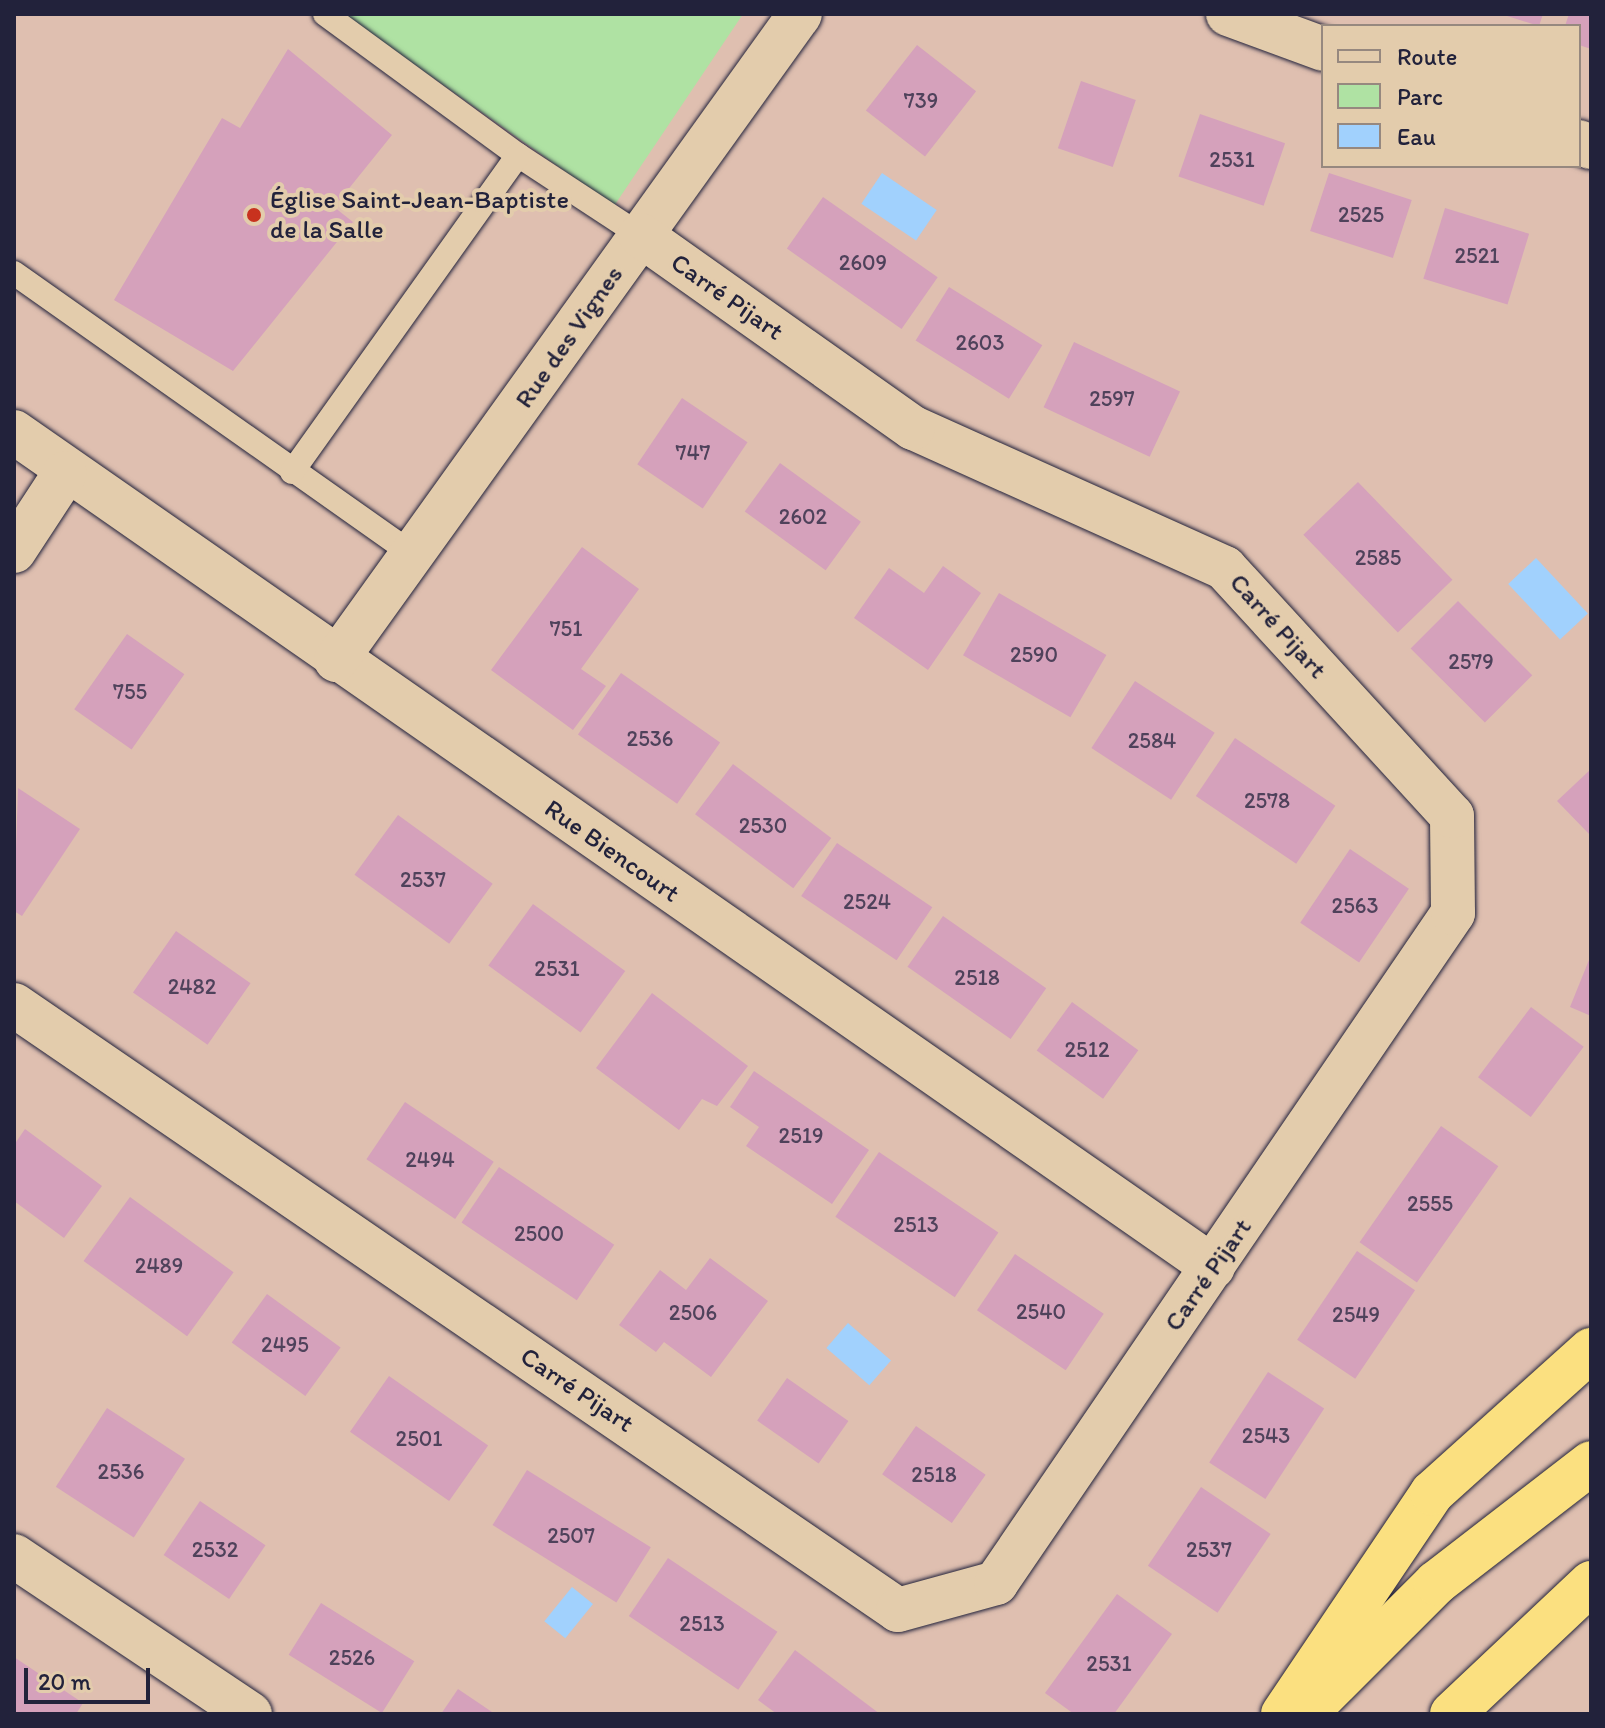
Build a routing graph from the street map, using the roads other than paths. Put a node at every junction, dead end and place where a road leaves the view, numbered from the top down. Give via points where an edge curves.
1 (325, 14) edge
2 (800, 14) edge
3 (1228, 14) edge
4 (1321, 48) edge
5 (518, 155) junction
6 (640, 235) junction
7 (14, 273) edge
8 (14, 432) edge
9 (292, 472) junction
10 (65, 473) junction
11 (14, 551) edge
12 (414, 555) junction
13 (336, 660) junction
14 (14, 1005) edge
15 (1213, 1267) junction
16 (1591, 1350) edge
17 (1591, 1463) edge
18 (14, 1556) edge
19 (1591, 1583) edge
20 (250, 1714) edge
21 (1283, 1714) edge
22 (1306, 1714) edge
23 (1452, 1714) edge

1 - 5 lane
2 - 6 street, Rue des Vignes
3 - 4 street
5 - 6 lane
5 - 9 lane
6 - 12 street, Rue des Vignes
6 - 15 street, Carré Pijart via 913,428 1225,568 1452,816 1453,913
7 - 9 lane
8 - 10 street, Rue Biencourt
9 - 12 lane
10 - 11 street
10 - 13 street, Rue Biencourt
12 - 13 street, Rue des Vignes
13 - 15 street, Rue Biencourt
14 - 15 street, Carré Pijart via 898,1610 996,1583
16 - 21 highway via 1432,1493
17 - 22 highway via 1436,1583
18 - 20 street
19 - 23 highway

